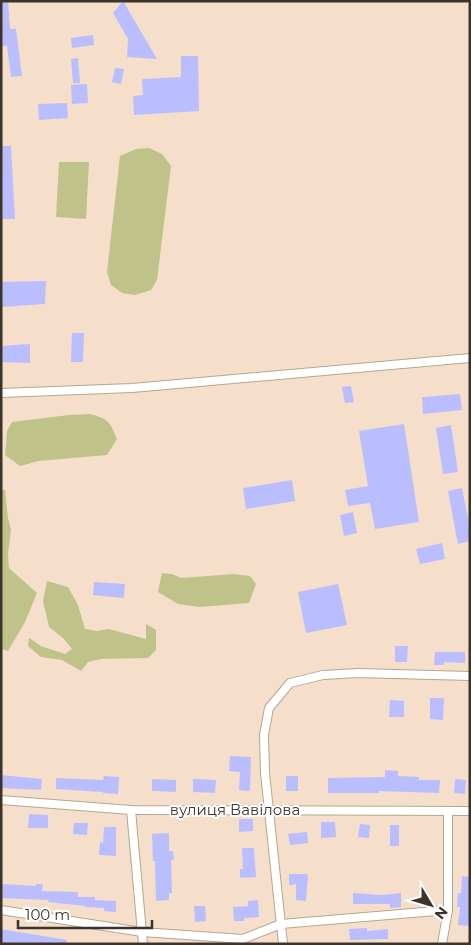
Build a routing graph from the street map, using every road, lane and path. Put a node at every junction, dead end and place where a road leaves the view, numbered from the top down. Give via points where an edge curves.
1 (470, 358) edge
2 (1, 393) edge
3 (470, 676) edge
4 (1, 800) edge
5 (269, 809) junction
6 (130, 810) junction
7 (448, 811) junction
8 (470, 811) edge
9 (1, 910) edge
10 (448, 910) junction
11 (281, 924) junction
12 (142, 932) junction
13 (143, 944) edge
14 (283, 944) edge
15 (442, 944) edge

1 - 2 street via 132,388
3 - 5 street via 358,672 323,675 290,683 268,708 264,735
4 - 6 street, вулиця Вавілова
5 - 6 street, вулиця Вавілова
5 - 7 street, вулиця Вавілова
5 - 11 street
6 - 12 street
7 - 8 street, вулиця Вавілова
7 - 10 street
9 - 12 street
10 - 11 street
10 - 15 street
11 - 12 street via 243,939
11 - 14 street
12 - 13 street

